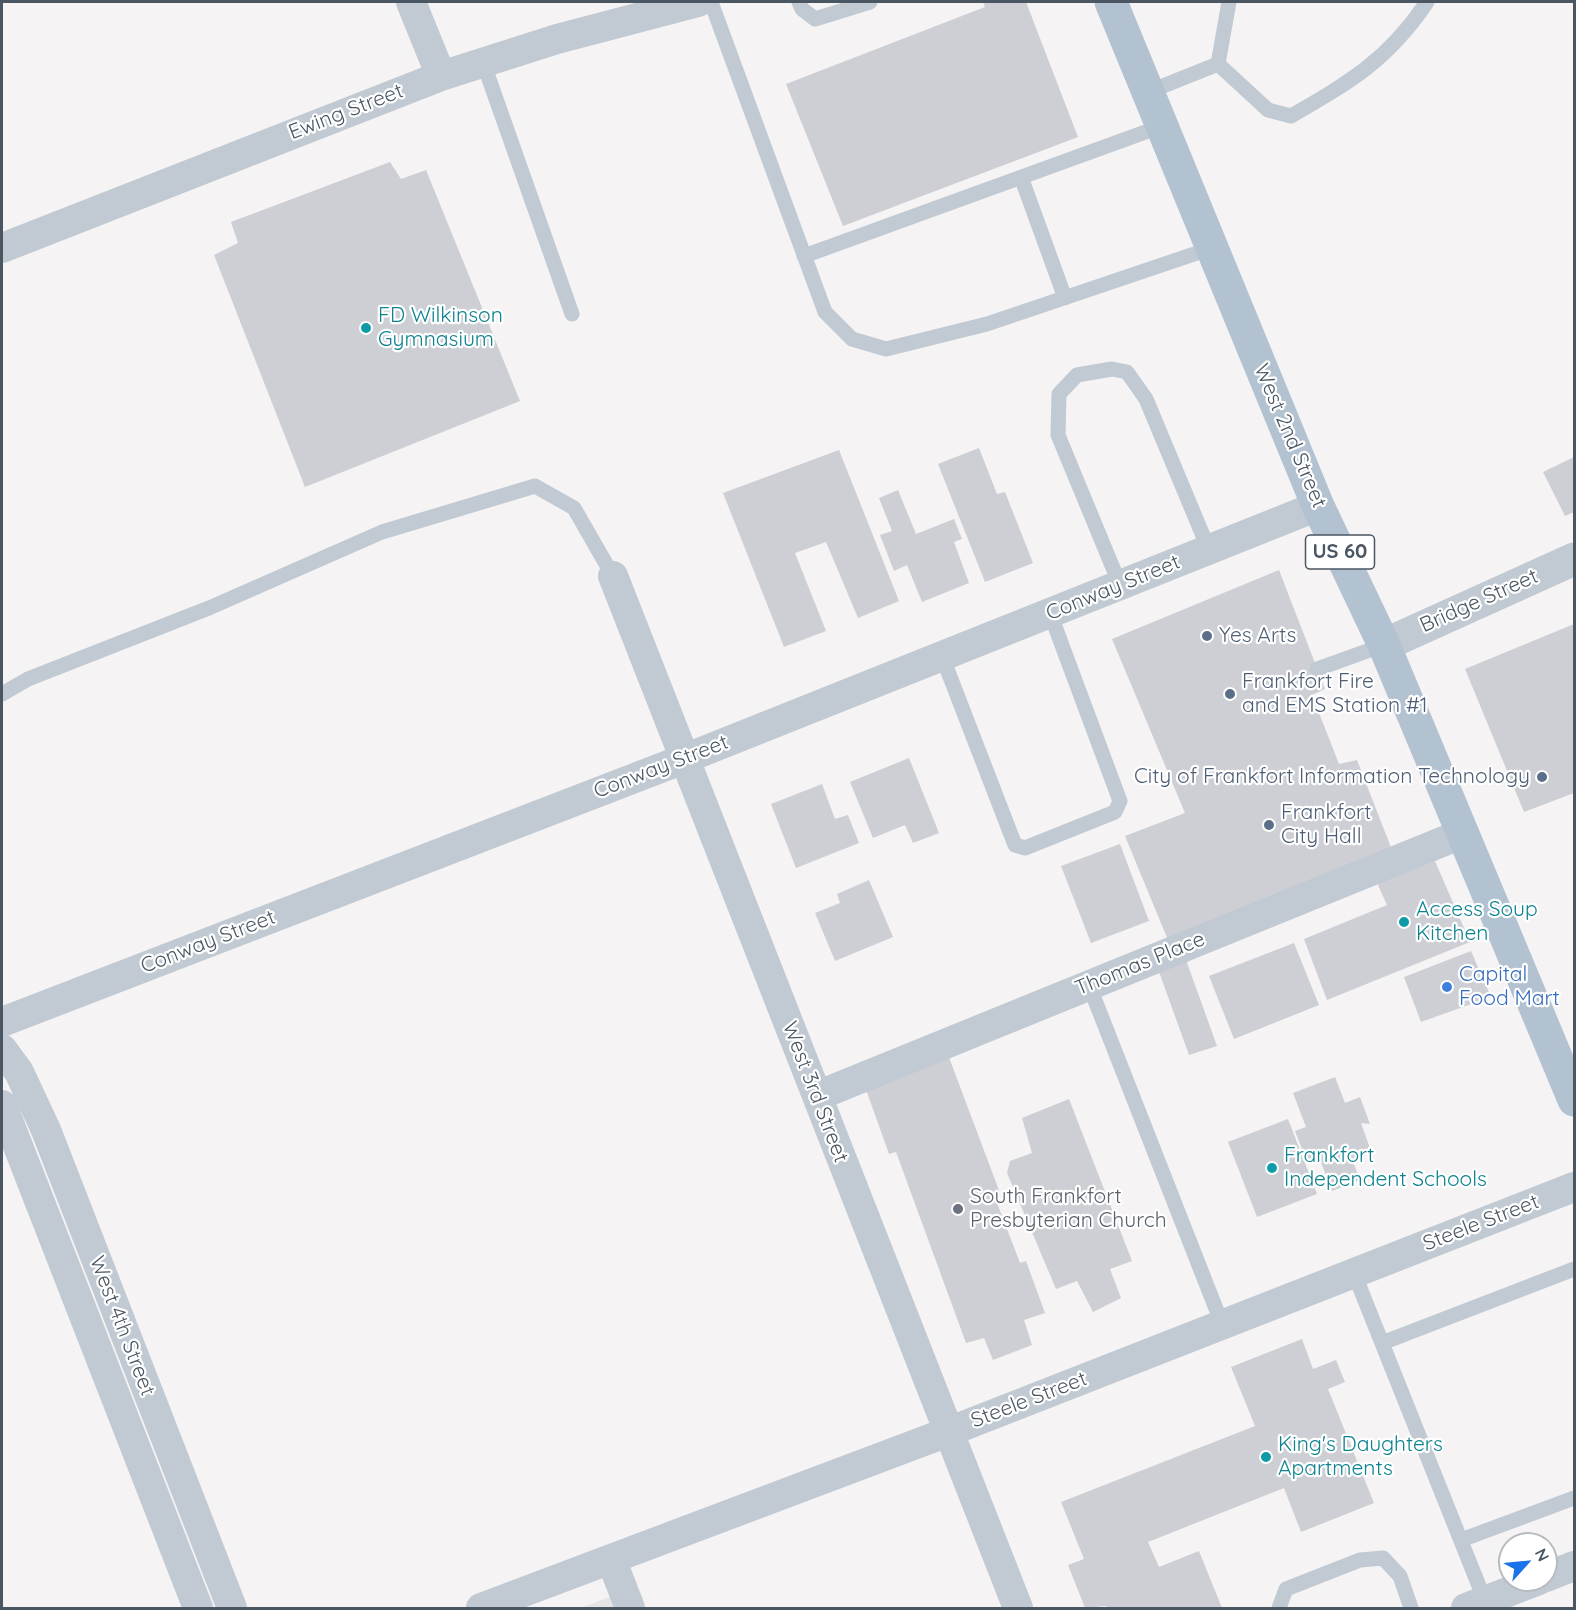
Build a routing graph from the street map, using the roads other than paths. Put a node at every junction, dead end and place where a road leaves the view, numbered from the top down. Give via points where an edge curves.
1 (411, 2) edge
2 (698, 2) edge
3 (711, 2) edge
4 (799, 2) edge
5 (870, 2) edge
6 (1111, 2) edge
7 (1229, 2) edge
8 (1427, 2) edge
9 (483, 62) junction
10 (1218, 64) junction
11 (441, 76) junction
12 (1148, 92) junction
13 (1162, 126) junction
14 (1021, 177) junction
15 (2, 248) edge
16 (1212, 248) junction
17 (804, 256) junction
18 (1065, 298) junction
19 (572, 314) dead end
20 (1318, 506) junction
21 (1209, 550) junction
22 (1575, 559) edge
23 (613, 576) joint
24 (1120, 585) junction
25 (1050, 613) junction
26 (1384, 645) junction
27 (942, 656) junction
28 (1317, 669) dead end
29 (2, 694) edge
30 (684, 759) junction
31 (1464, 833) junction
32 (1089, 985) junction
33 (2, 1022) edge
34 (2, 1049) edge
35 (817, 1096) junction
36 (1575, 1100) edge
37 (2, 1105) edge
38 (1575, 1187) edge
39 (1575, 1269) edge
40 (1354, 1273) junction
41 (1222, 1324) junction
42 (1382, 1343) junction
43 (948, 1432) junction
44 (1575, 1498) edge
45 (1461, 1540) junction
46 (611, 1559) junction
47 (1575, 1566) edge
48 (1558, 1572) edge
49 (1509, 1592) edge
50 (1474, 1606) edge
51 (198, 1608) edge
52 (232, 1608) edge
53 (481, 1608) edge
54 (630, 1608) edge
55 (1018, 1608) edge
56 (1279, 1608) edge
57 (1411, 1608) edge

1 - 11 street
2 - 9 street, Ewing Street
3 - 17 lane
4 - 5 lane via 815,19
6 - 12 main road, West 2nd Street / US 60
7 - 10 lane
8 - 10 lane via 1406,34 1356,78 1291,116 1268,110
9 - 11 street, Ewing Street
9 - 19 lane
10 - 12 lane
11 - 15 street, Ewing Street
12 - 13 main road, West 2nd Street / US 60
13 - 14 lane
13 - 16 main road, West 2nd Street / US 60
14 - 17 lane
14 - 18 lane
16 - 18 lane
16 - 20 main road, West 2nd Street / US 60
17 - 18 lane via 825,312 852,339 886,349 987,324
20 - 21 street, Conway Street
20 - 26 main road, West 2nd Street / US 60
21 - 24 street, Conway Street
21 - 24 lane via 1146,399 1127,372 1112,369 1077,375 1059,394 1058,435
22 - 26 street, Bridge Street
23 - 29 lane via 574,508 535,486 382,532 209,608 28,679
23 - 30 street, West 3rd Street
24 - 25 street, Conway Street
25 - 27 street, Conway Street
25 - 27 lane via 1120,801 1115,813 1026,848 1015,845
26 - 28 lane
26 - 31 main road, West 2nd Street / US 60
27 - 30 street, Conway Street
30 - 33 street, Conway Street
30 - 35 street, West 3rd Street
31 - 32 street, Thomas Place
31 - 36 main road, West 2nd Street / US 60
32 - 35 street, Thomas Place
32 - 41 lane
34 - 52 street, West 4th Street via 19,1072 46,1130
35 - 43 street, West 3rd Street
37 - 51 street, West 4th Street
38 - 40 street, Steele Street
39 - 42 lane
40 - 41 street, Steele Street
40 - 42 lane
41 - 43 street, Steele Street
42 - 45 lane
43 - 46 street, Steele Street
43 - 55 street, West 3rd Street
44 - 45 lane
45 - 50 lane
46 - 53 street, Steele Street
46 - 54 street
47 - 48 street
49 - 50 street
56 - 57 lane via 1286,1589 1360,1560 1383,1558 1400,1576

